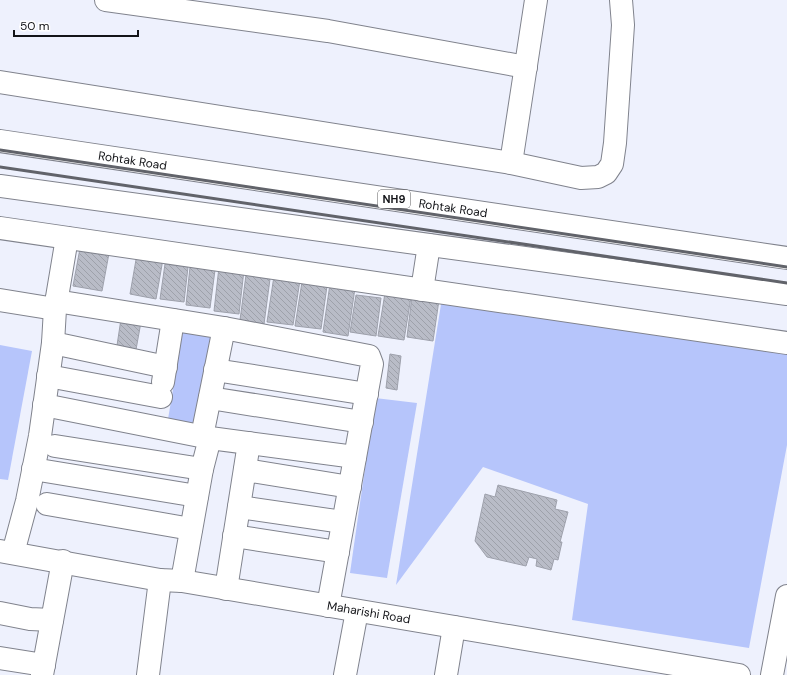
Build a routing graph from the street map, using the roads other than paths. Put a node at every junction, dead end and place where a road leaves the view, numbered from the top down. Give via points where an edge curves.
1 (106, 0) edge
2 (536, 0) edge
3 (621, 0) edge
4 (526, 67) junction
5 (0, 82) edge
6 (0, 141) edge
7 (511, 163) junction
8 (0, 186) edge
9 (0, 228) edge
10 (67, 238) junction
11 (429, 245) junction
12 (787, 258) edge
13 (422, 290) junction
14 (787, 294) edge
15 (0, 300) edge
16 (56, 305) junction
17 (173, 320) junction
18 (224, 328) junction
19 (53, 343) junction
20 (787, 343) edge
21 (166, 367) junction
22 (215, 370) junction
23 (48, 376) junction
24 (367, 394) junction
25 (161, 397) junction
26 (210, 398) junction
27 (44, 405) junction
28 (362, 422) junction
29 (156, 428) junction
30 (206, 437) junction
31 (249, 443) junction
32 (55, 446) dead end
33 (355, 457) junction
34 (33, 469) junction
35 (202, 469) junction
36 (245, 470) junction
37 (350, 486) junction
38 (197, 496) junction
39 (47, 504) dead end
40 (239, 507) junction
41 (343, 522) junction
42 (191, 529) junction
43 (234, 536) junction
44 (7, 552) edge
45 (338, 552) junction
46 (63, 561) junction
47 (160, 580) junction
48 (182, 581) junction
49 (226, 589) junction
50 (787, 596) edge
51 (328, 606) junction
52 (356, 611) junction
53 (0, 613) edge
54 (52, 620) junction
55 (784, 622) edge
56 (454, 627) junction
57 (0, 658) edge
58 (650, 668) edge
59 (43, 670) edge
60 (148, 675) edge
61 (345, 675) edge
62 (446, 675) edge
63 (739, 675) edge
64 (772, 675) edge

1 - 4 street via 328,32
2 - 4 street
3 - 7 street via 623,25 615,143 612,164 606,173 598,177 581,178
4 - 7 street
5 - 7 street
6 - 12 street, Rohtak Road / NH9
8 - 11 street
9 - 10 street
10 - 13 street
10 - 16 street
11 - 13 street
11 - 14 street
13 - 20 street
15 - 16 street
16 - 17 street
16 - 19 street
17 - 18 street
17 - 21 street
18 - 22 street
18 - 24 street via 369,356 372,364
19 - 21 street
19 - 23 street
21 - 25 street
22 - 24 street
22 - 26 street
23 - 25 street
23 - 27 street
24 - 28 street
25 - 29 street
26 - 28 street
26 - 30 street
27 - 29 street
27 - 34 street
28 - 33 street
29 - 30 street
30 - 31 street
30 - 35 street
31 - 33 street
31 - 36 street
32 - 35 street
33 - 37 street
34 - 38 street
34 - 44 street
35 - 38 street
36 - 37 street
36 - 40 street
37 - 41 street
38 - 42 street
39 - 42 street
40 - 41 street
40 - 43 street
41 - 45 street
42 - 48 street
43 - 45 street
43 - 49 street
44 - 46 street, Maharishi Road
45 - 51 street
46 - 47 street, Maharishi Road
46 - 54 street
47 - 48 street, Maharishi Road
47 - 60 street
48 - 49 street, Maharishi Road
49 - 51 street, Maharishi Road
50 - 55 street
51 - 52 street, Maharishi Road
52 - 56 street, Maharishi Road
52 - 61 street
53 - 54 street
54 - 59 street
55 - 64 street
56 - 58 street, Maharishi Road
56 - 62 street
57 - 59 street
58 - 63 street, Maharishi Road

